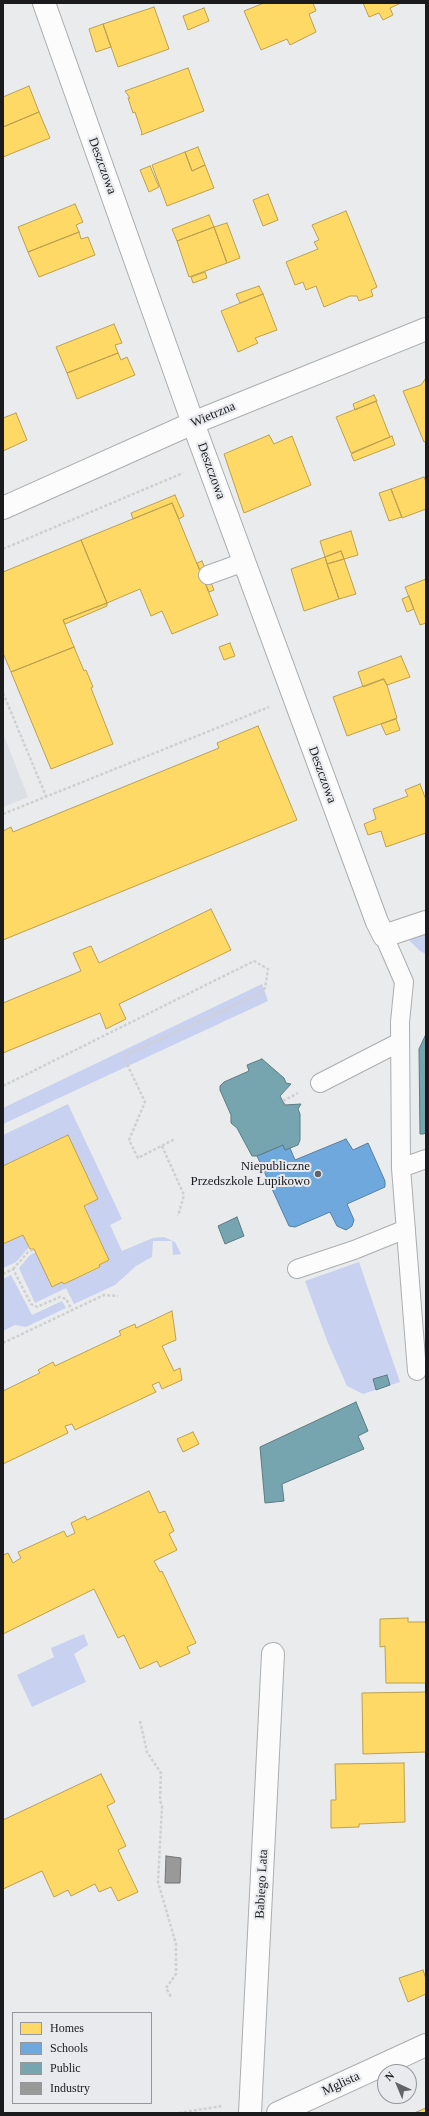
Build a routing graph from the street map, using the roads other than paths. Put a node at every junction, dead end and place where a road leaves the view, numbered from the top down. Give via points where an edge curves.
1 (44, 3) edge
2 (426, 329) edge
3 (193, 423) junction
4 (3, 508) edge
5 (244, 562) junction
6 (208, 576) dead end
7 (426, 922) edge
8 (384, 936) junction
9 (400, 1042) junction
10 (320, 1083) dead end
11 (426, 1159) edge
12 (401, 1168) junction
13 (406, 1229) junction
14 (297, 1269) dead end
15 (416, 1370) dead end
16 (273, 1654) dead end
17 (426, 2045) edge
18 (250, 2113) edge
19 (278, 2113) edge

1 - 3 street, Deszczowa
2 - 3 street, Wietrzna
3 - 4 street, Wietrzna
3 - 5 street, Deszczowa
5 - 6 lane
5 - 8 street, Deszczowa
7 - 8 street
8 - 9 lane via 404,982
9 - 10 lane
9 - 12 lane
11 - 12 lane
12 - 13 lane
13 - 14 lane
13 - 15 lane
16 - 18 street, Babiego Lata
17 - 19 street, Mglista

